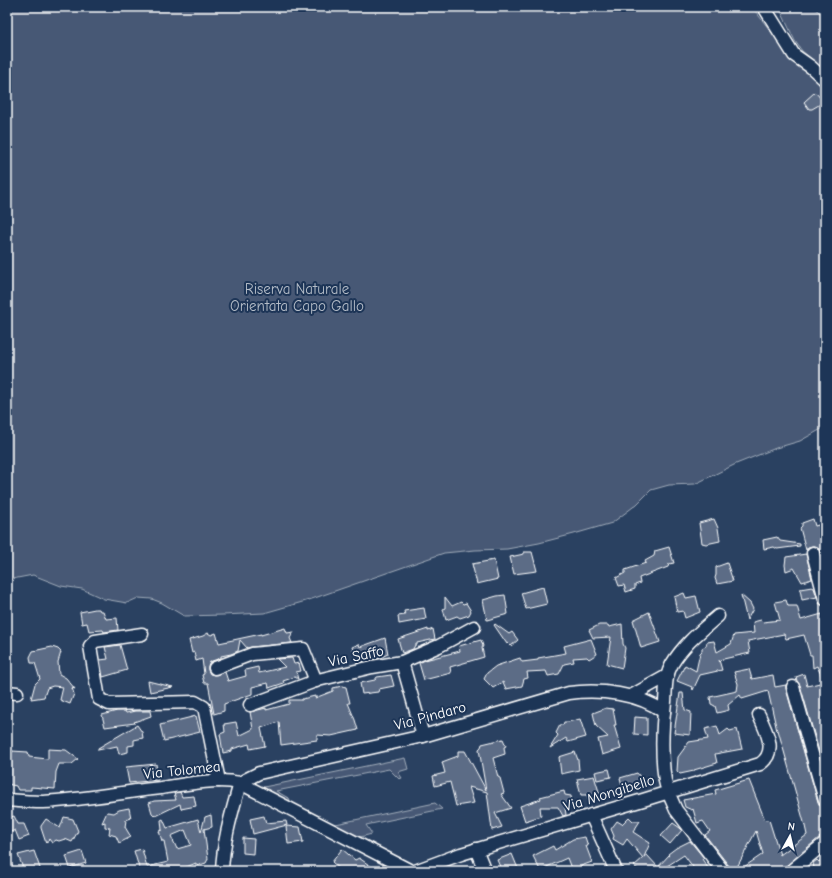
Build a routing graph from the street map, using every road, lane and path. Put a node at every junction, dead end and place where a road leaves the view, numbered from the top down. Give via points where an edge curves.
1 (764, 7) edge
2 (825, 80) edge
3 (813, 554) dead end
4 (825, 599) edge
5 (718, 616) dead end
6 (474, 627) dead end
7 (142, 634) dead end
8 (402, 662) junction
9 (215, 668) dead end
10 (667, 676) junction
11 (316, 681) junction
12 (793, 687) dead end
13 (631, 696) junction
14 (250, 705) dead end
15 (664, 712) junction
16 (759, 714) dead end
17 (423, 736) junction
18 (219, 781) junction
19 (240, 784) junction
20 (668, 792) junction
21 (7, 800) edge
22 (825, 800) edge
23 (591, 815) junction
24 (825, 843) edge
25 (476, 849) junction
26 (222, 871) edge
27 (411, 871) edge
28 (415, 871) edge
29 (485, 871) edge
30 (616, 871) edge
31 (723, 871) edge
32 (791, 871) edge

1 - 2 street via 794,55
3 - 4 street
5 - 10 street via 692,638
6 - 8 street, Via Saffo
7 - 18 street via 95,641 90,646 99,699 109,704 195,702 204,707
8 - 11 street, Via Saffo
8 - 17 street, Via Saffo
9 - 11 street, Via Saffo via 252,654 303,649
10 - 13 street
10 - 15 street
11 - 14 street, Via Saffo
12 - 22 street
13 - 15 street, Via Pindaro
13 - 17 street, Via Pindaro via 584,691 569,693
15 - 20 street via 663,762
16 - 20 street, Via Mongibello via 770,742 769,755 765,760 760,764
17 - 19 street, Via Pindaro via 259,773
18 - 19 street, Via Tolomea
18 - 21 street, Via Tolomea via 67,800
19 - 26 street via 226,838
19 - 27 street, Via Tolomea
20 - 23 street, Via Mongibello
20 - 31 street via 676,810
23 - 25 street, Via Mongibello
23 - 30 street
24 - 32 street
25 - 28 street, Via Mongibello
25 - 29 street

